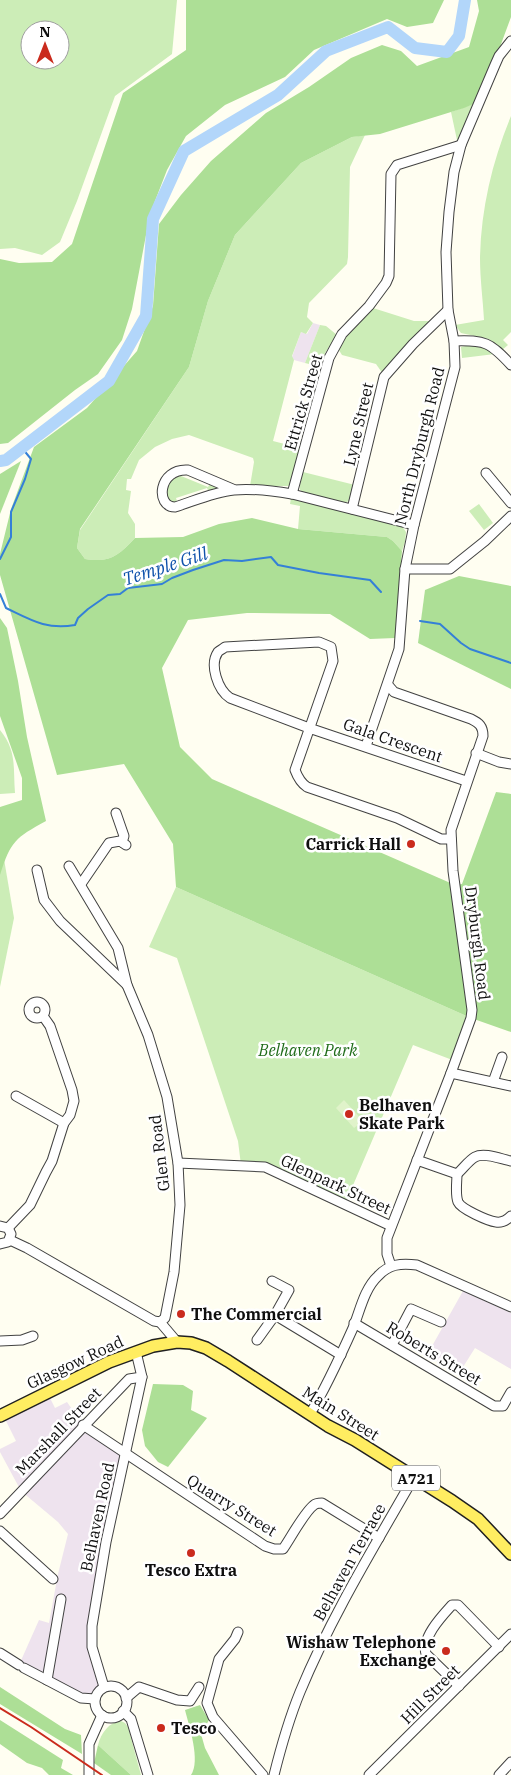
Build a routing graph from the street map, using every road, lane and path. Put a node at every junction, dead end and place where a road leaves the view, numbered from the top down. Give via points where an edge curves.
1 (511, 41) edge
2 (460, 145) junction
3 (448, 310) junction
4 (454, 341) junction
5 (511, 365) edge
6 (486, 473) dead end
7 (235, 490) junction
8 (292, 494) junction
9 (511, 503) edge
10 (352, 509) junction
11 (511, 516) edge
12 (414, 525) junction
13 (405, 568) junction
14 (388, 685) junction
15 (310, 728) junction
16 (366, 746) junction
17 (476, 753) junction
18 (511, 764) edge
19 (466, 781) junction
20 (116, 812) dead end
21 (451, 839) junction
22 (69, 866) dead end
23 (37, 870) dead end
24 (81, 884) junction
25 (127, 985) junction
26 (43, 1016) dead end
27 (502, 1057) dead end
28 (451, 1073) junction
29 (493, 1082) junction
30 (511, 1086) edge
31 (16, 1096) dead end
32 (64, 1123) junction
33 (417, 1160) junction
34 (511, 1161) edge
35 (178, 1163) junction
36 (457, 1174) junction
37 (511, 1216) edge
38 (391, 1226) junction
39 (4, 1227) edge
40 (10, 1240) junction
41 (0, 1244) edge
42 (391, 1266) junction
43 (272, 1281) dead end
44 (511, 1307) edge
45 (275, 1315) junction
46 (160, 1322) junction
47 (440, 1322) dead end
48 (354, 1323) junction
49 (33, 1336) dead end
50 (257, 1340) dead end
51 (0, 1341) edge
52 (177, 1342) junction
53 (392, 1345) junction
54 (136, 1352) junction
55 (341, 1355) junction
56 (142, 1377) junction
57 (511, 1392) edge
58 (310, 1414) junction
59 (0, 1416) edge
60 (83, 1425) junction
61 (126, 1455) junction
62 (414, 1477) junction
63 (0, 1514) edge
64 (0, 1531) edge
65 (379, 1538) junction
66 (511, 1554) edge
67 (53, 1579) dead end
68 (61, 1599) dead end
69 (238, 1632) dead end
70 (511, 1634) edge
71 (499, 1647) junction
72 (0, 1653) edge
73 (47, 1680) junction
74 (459, 1686) junction
75 (104, 1687) junction
76 (199, 1687) dead end
77 (126, 1698) junction
78 (95, 1699) junction
79 (123, 1711) junction
80 (102, 1715) junction
81 (511, 1762) edge
82 (89, 1775) edge
83 (148, 1775) edge
84 (263, 1775) edge
85 (274, 1775) edge
86 (369, 1775) edge
87 (499, 1775) edge

1 - 2 street, North Dryburgh Road via 499,56
2 - 3 street, North Dryburgh Road via 446,252
2 - 8 street, Ettrick Street via 397,165 391,174 389,276 369,306 342,334 329,358
3 - 4 street, North Dryburgh Road
3 - 10 street, Lyne Street via 384,377
4 - 5 street via 486,343 498,350
4 - 12 street, North Dryburgh Road via 455,367
6 - 9 street
7 - 7 street via 180,469 166,478 163,499 165,504 175,507
7 - 8 street
8 - 10 street
10 - 12 street
11 - 13 street via 450,568
12 - 13 street, North Dryburgh Road
13 - 14 street, North Dryburgh Road via 400,642
14 - 16 street, North Dryburgh Road
14 - 17 street, Dryburgh Road via 394,692 479,722 483,736
15 - 15 street, Gala Crescent via 333,661 331,647 319,642 225,647 218,653 214,670 224,695
15 - 16 street, Gala Crescent
15 - 21 street via 295,770 302,783 397,818 441,839
16 - 19 street, Gala Crescent
17 - 18 street
17 - 19 street, Dryburgh Road
19 - 21 street, Dryburgh Road via 453,819
20 - 24 street via 124,844 109,842
21 - 28 street, Dryburgh Road via 472,1010
22 - 24 street, Glen Road
23 - 25 street, Glen Road via 44,900 60,921
24 - 25 street, Glen Road via 118,948
25 - 35 street, Glen Road via 148,1035 167,1097
26 - 32 street via 50,1026 74,1097 73,1107
27 - 29 street
28 - 29 street
28 - 33 street, Dryburgh Road
29 - 30 street
31 - 32 street
32 - 39 street via 52,1161 30,1205
33 - 36 street
33 - 38 street, Dryburgh Road
34 - 36 street via 481,1155 473,1158
35 - 38 street, Glenpark Street via 265,1167
35 - 46 street, Glen Road via 178,1243 165,1318
36 - 37 street via 457,1197 464,1209 496,1222
38 - 42 street, Dryburgh Road via 386,1245
39 - 40 street via 11,1234
40 - 41 street
40 - 46 street
42 - 44 street via 417,1265
42 - 48 street via 370,1285
43 - 45 street via 289,1290
45 - 50 street
45 - 55 street
46 - 52 street
47 - 53 street via 410,1308
48 - 53 street, Roberts Street
48 - 55 street
49 - 51 street
52 - 54 main road, Main Street / A721
52 - 58 main road, Main Street / A721 via 206,1348
53 - 57 street, Roberts Street via 494,1406 503,1406
54 - 56 street, Belhaven Road
54 - 59 main road, Glasgow Road / A721
55 - 58 street
56 - 60 street, Marshall Street via 129,1379
56 - 61 street, Belhaven Road
58 - 62 main road, Main Street / A721
60 - 61 street, Quarry Street
60 - 63 street, Marshall Street
61 - 65 street, Quarry Street via 274,1549 283,1549 307,1513 318,1503
61 - 75 street, Belhaven Road via 106,1542 92,1626 92,1647
62 - 65 street, Belhaven Terrace
62 - 66 main road, Main Street / A721 via 478,1519
64 - 67 street
65 - 85 street, Belhaven Terrace via 326,1635 300,1692
68 - 73 street
69 - 84 street via 219,1659 207,1703 213,1716
70 - 71 street, Hill Street
71 - 74 street, Hill Street
71 - 74 street via 458,1605 452,1605 436,1622 425,1650
72 - 73 street
73 - 78 street via 82,1698
74 - 86 street, Hill Street
75 - 77 street via 116,1687
75 - 78 street
76 - 77 street via 190,1701 139,1687
77 - 79 street
78 - 80 street via 96,1708
79 - 80 street via 111,1717
79 - 83 street via 131,1719
80 - 82 street via 89,1744
81 - 87 street

